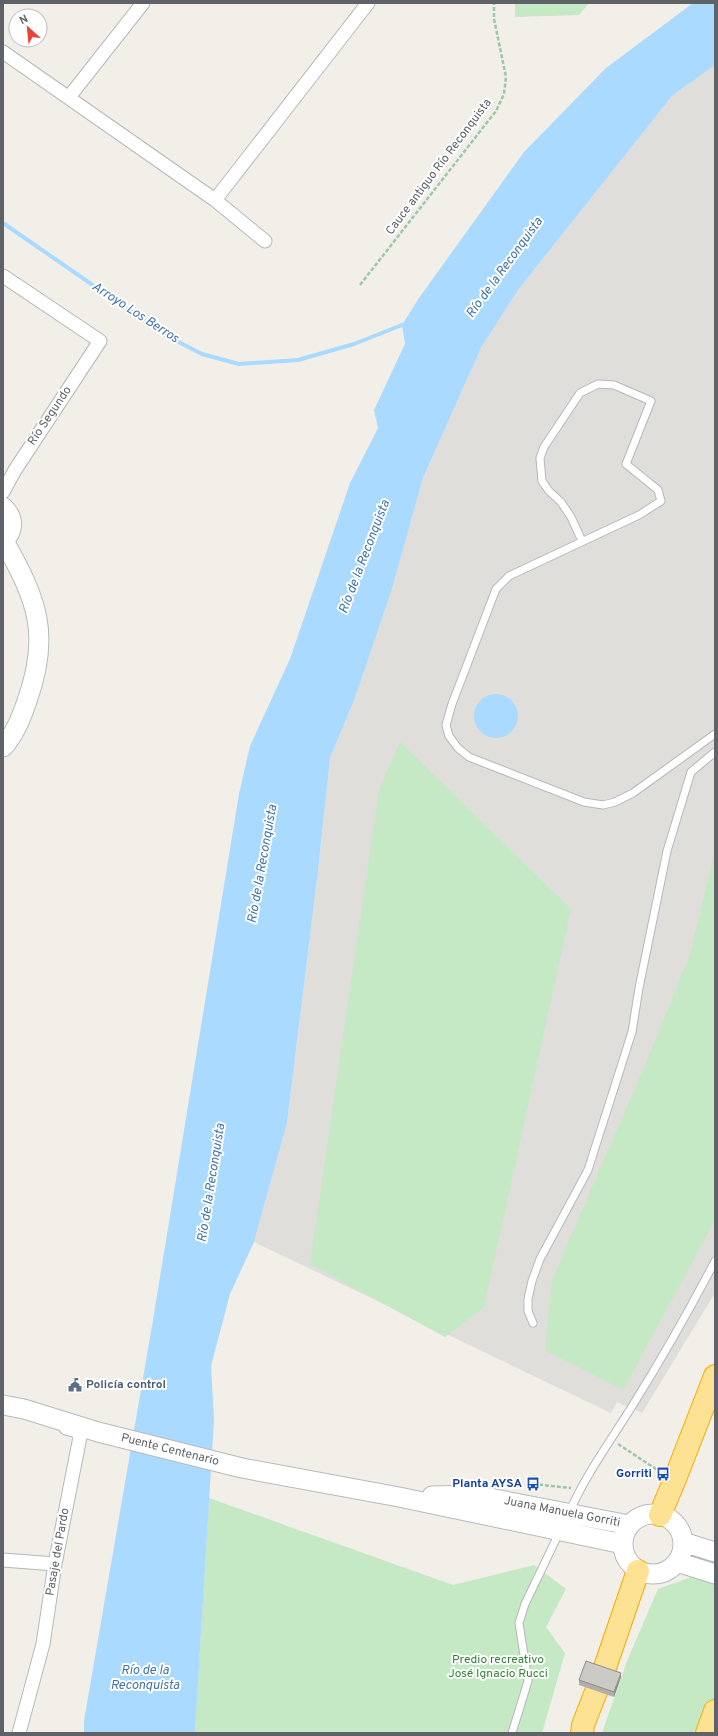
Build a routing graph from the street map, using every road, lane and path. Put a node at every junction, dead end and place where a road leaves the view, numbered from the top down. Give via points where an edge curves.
1 (143, 3) edge
2 (368, 3) edge
3 (494, 3) edge
4 (3, 52) edge
5 (69, 97) junction
6 (216, 200) junction
7 (265, 241) dead end
8 (3, 276) edge
9 (360, 284) dead end
10 (3, 492) edge
11 (3, 507) edge
12 (4, 541) edge
13 (582, 542) junction
14 (10, 731) edge
15 (715, 734) edge
16 (3, 747) edge
17 (715, 752) edge
18 (715, 1260) edge
19 (533, 1323) dead end
20 (715, 1376) edge
21 (3, 1396) edge
22 (3, 1405) edge
23 (24, 1409) junction
24 (611, 1439) junction
25 (242, 1468) joint
26 (663, 1474) dead end
27 (533, 1484) dead end
28 (579, 1489) junction
29 (660, 1515) junction
30 (564, 1522) junction
31 (629, 1524) junction
32 (683, 1542) junction
33 (623, 1544) junction
34 (715, 1552) edge
35 (3, 1560) edge
36 (677, 1562) junction
37 (55, 1564) junction
38 (638, 1571) junction
39 (715, 1574) edge
40 (715, 1711) edge
41 (19, 1733) edge
42 (512, 1733) edge
43 (582, 1733) edge
44 (707, 1733) edge

1 - 5 street
2 - 6 street
3 - 9 path, Cauce antiguo Río Reconquista via 494,19 506,77 504,94 496,111
4 - 5 street
5 - 6 street
6 - 7 street
8 - 10 street, Río Segundo via 100,341
11 - 12 main road via 11,517 12,524
12 - 14 main road via 23,575 34,602 40,639 38,666 31,690
13 - 13 lane via 661,501 658,490 626,464 651,401 614,385 598,384 580,393 544,447 540,458 542,481 571,517
13 - 15 lane via 509,576 496,589 452,704 446,725 448,736 469,757 584,802 603,805 633,793
14 - 16 main road
17 - 19 lane via 692,772 687,786 667,851 632,1032 588,1170 540,1259 532,1281 528,1311
18 - 24 lane via 691,1306
20 - 29 highway
21 - 23 main road
22 - 23 main road
23 - 25 main road, Puente Centenario via 98,1432
23 - 37 street, Pasaje del Pardo via 24,1415 28,1418 77,1431 80,1437
24 - 26 path
24 - 28 lane
25 - 30 main road, Juana Manuela Gorriti via 399,1497
27 - 28 path
28 - 30 lane
29 - 31 main road via 638,1517
29 - 32 main road via 671,1520 679,1530
30 - 31 main road, Juana Manuela Gorriti
30 - 33 main road, Juana Manuela Gorriti
30 - 42 lane via 525,1604 519,1623 528,1681
31 - 33 main road via 623,1537
32 - 34 main road
32 - 36 main road via 683,1549
33 - 38 main road via 626,1560
35 - 37 street
36 - 38 main road via 669,1570 659,1574
36 - 39 main road
37 - 41 street, Pasaje del Pardo via 43,1644
38 - 43 highway
40 - 44 highway

